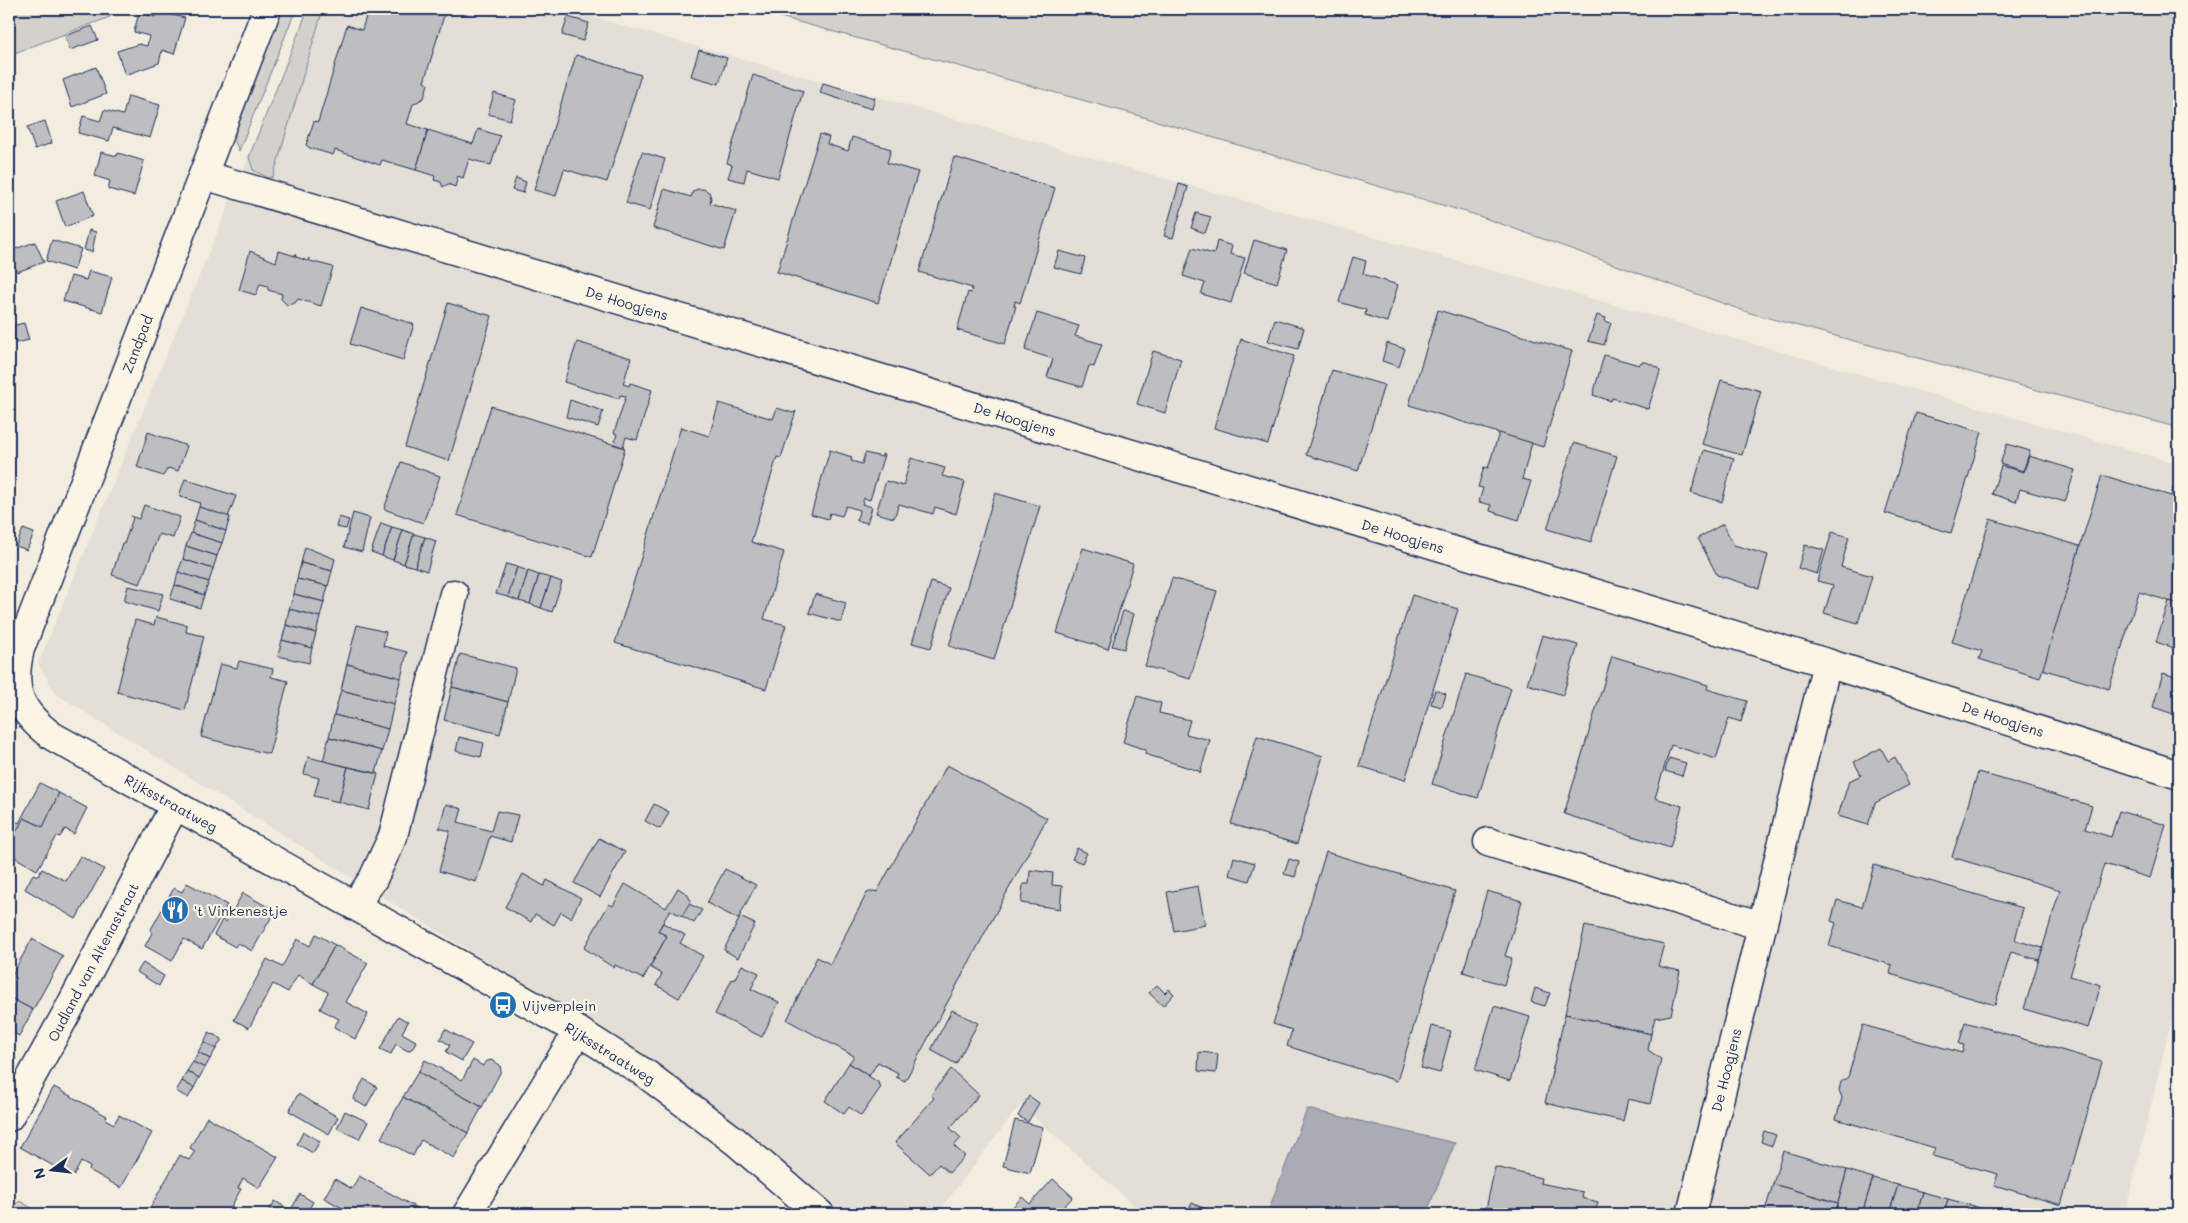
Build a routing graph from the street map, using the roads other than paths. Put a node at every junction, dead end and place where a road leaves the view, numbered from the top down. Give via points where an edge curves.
1 (267, 9) edge
2 (204, 175) junction
3 (454, 594) dead end
4 (1826, 663) junction
5 (12, 682) edge
6 (2179, 775) edge
7 (175, 806) junction
8 (1488, 842) dead end
9 (355, 905) junction
10 (1762, 926) junction
11 (578, 1031) junction
12 (9, 1117) edge
13 (467, 1214) edge
14 (820, 1214) edge
15 (1691, 1214) edge

1 - 2 street, Zandpad
2 - 4 street, De Hoogjens
2 - 5 street, Zandpad via 20,649
3 - 9 street via 393,836 373,879
4 - 6 street, De Hoogjens
4 - 10 street, De Hoogjens
5 - 7 street, Rijksstraatweg via 37,725
7 - 9 street, Rijksstraatweg
7 - 12 street, Oudland van Altenastraat
8 - 10 street
9 - 11 street, Rijksstraatweg
10 - 15 street, De Hoogjens
11 - 13 street
11 - 14 street, Rijksstraatweg via 668,1090 735,1141

